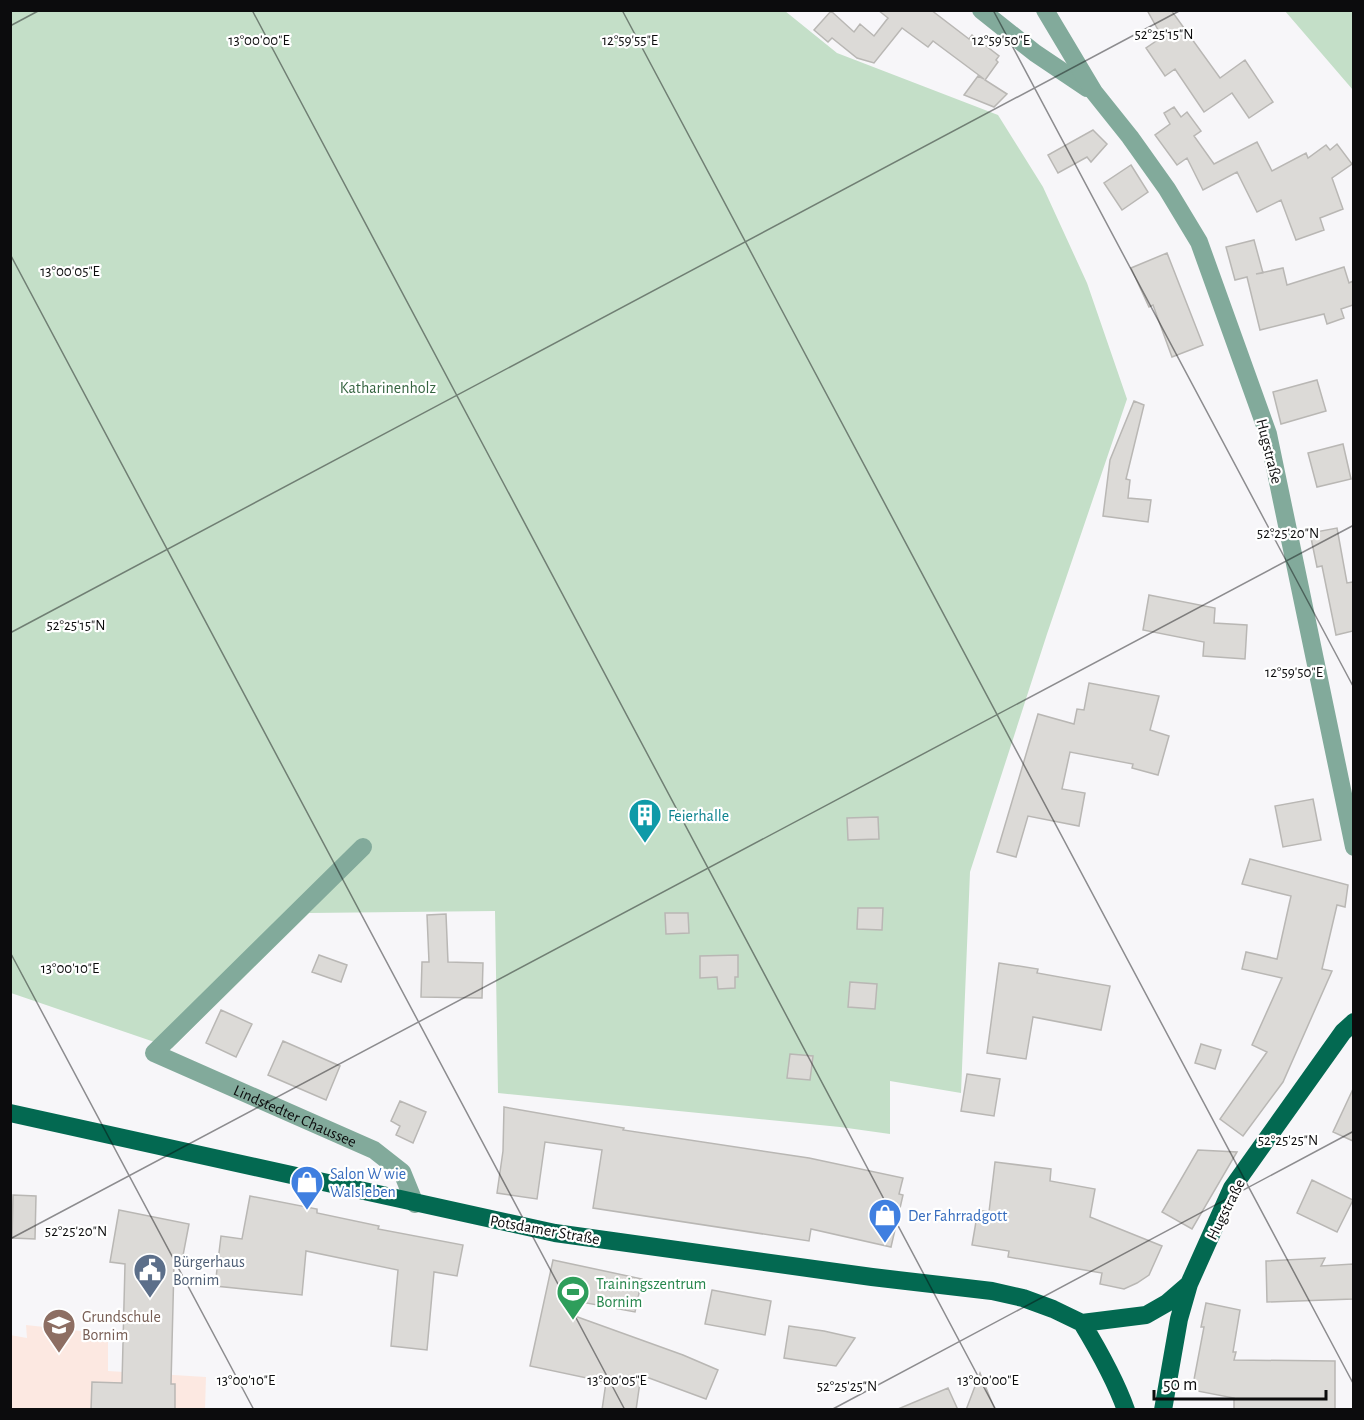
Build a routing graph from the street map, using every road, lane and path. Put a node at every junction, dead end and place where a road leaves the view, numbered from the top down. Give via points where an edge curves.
1 (981, 10) edge
2 (1045, 10) edge
3 (1094, 92) junction
4 (363, 847) dead end
5 (1353, 847) edge
6 (1353, 1022) edge
7 (10, 1113) edge
8 (415, 1204) junction
9 (1189, 1284) junction
10 (1082, 1323) junction
11 (1125, 1410) edge
12 (1163, 1410) edge

1 - 3 street, Hugstraße via 1035,53
2 - 3 street, Hugstraße
3 - 5 street, Hugstraße via 1130,136 1199,242 1268,434
4 - 8 street, Lindstedter Chaussee via 154,1053 374,1150 402,1172
6 - 9 main road, Hugstraße via 1232,1188
7 - 8 main road, Potsdamer Straße
8 - 10 main road, Potsdamer Straße via 555,1233 992,1291 1043,1305
9 - 10 main road via 1146,1315
9 - 12 main road, Hugstraße
10 - 11 main road via 1099,1349

